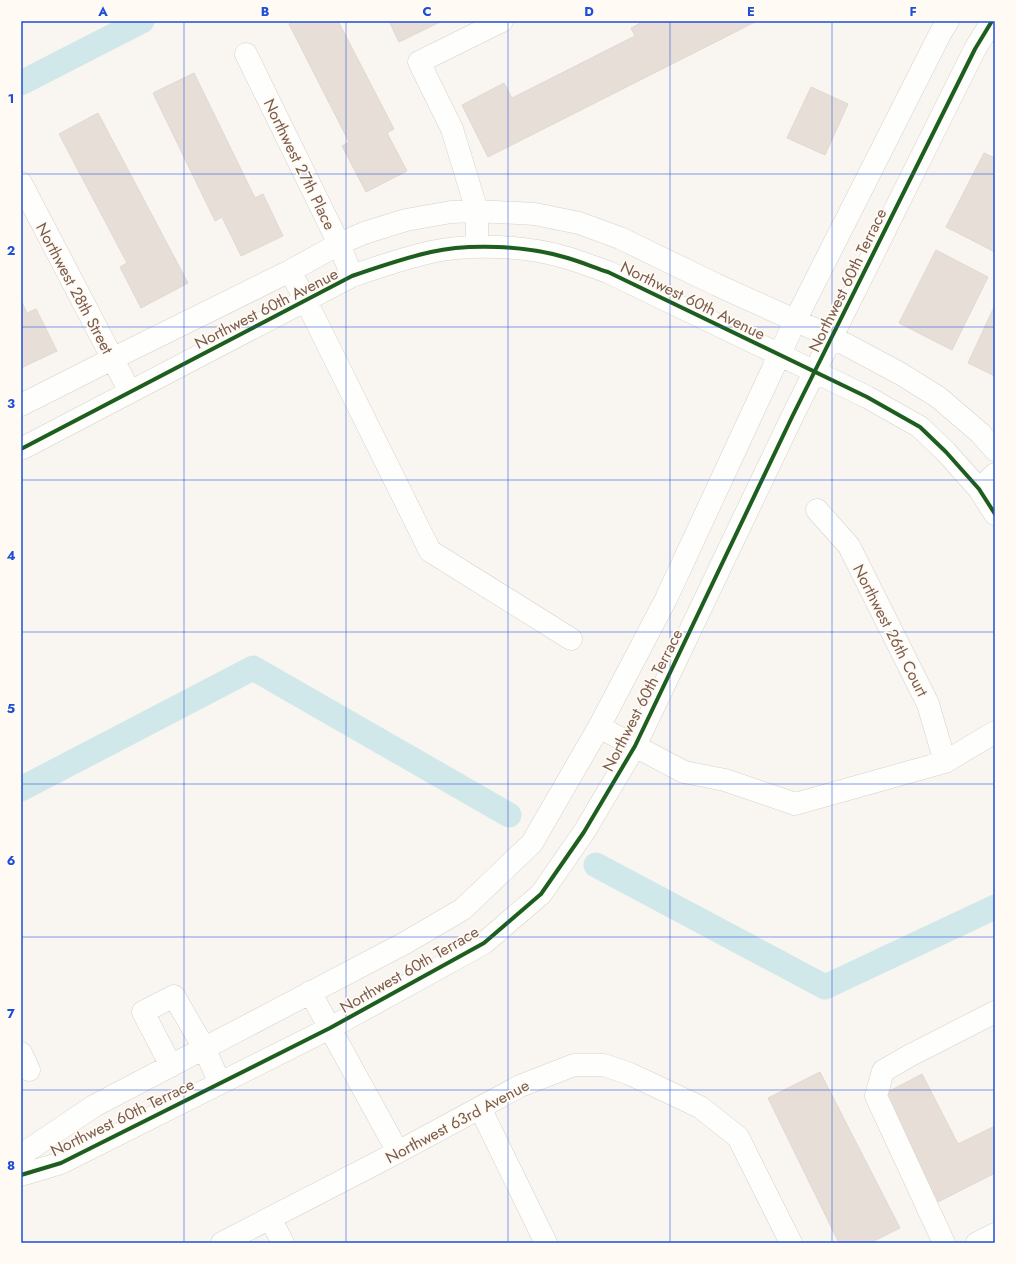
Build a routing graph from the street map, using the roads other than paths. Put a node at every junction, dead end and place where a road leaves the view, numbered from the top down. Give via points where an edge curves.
1 (502, 21) edge
2 (948, 21) edge
3 (992, 21) edge
4 (246, 54) dead end
5 (21, 184) edge
6 (477, 211) junction
7 (340, 244) junction
8 (477, 247) junction
9 (290, 271) junction
10 (352, 276) junction
11 (306, 301) junction
12 (796, 319) junction
13 (832, 336) junction
14 (780, 355) junction
15 (112, 359) junction
16 (815, 372) junction
17 (130, 392) junction
18 (21, 406) edge
19 (21, 448) edge
20 (995, 450) edge
21 (995, 474) edge
22 (979, 489) junction
23 (817, 510) dead end
24 (995, 514) edge
25 (571, 639) dead end
26 (599, 727) junction
27 (995, 732) edge
28 (635, 746) junction
29 (945, 762) junction
30 (310, 992) junction
31 (995, 1012) edge
32 (330, 1028) junction
33 (204, 1048) junction
34 (171, 1066) junction
35 (220, 1083) junction
36 (480, 1108) junction
37 (398, 1152) junction
38 (21, 1155) edge
39 (21, 1175) edge
40 (270, 1218) junction
41 (995, 1234) edge
42 (222, 1243) edge
43 (283, 1243) edge
44 (546, 1243) edge
45 (791, 1243) edge
46 (944, 1243) edge
47 (977, 1243) edge

1 - 6 street via 419,62 452,130
2 - 12 street, Northwest 60th Terrace
3 - 13 street, Northwest 60th Terrace
4 - 7 street, Northwest 27th Place
5 - 15 street, Northwest 28th Street
6 - 7 street, Northwest 60th Avenue via 451,212 406,220 364,233
6 - 8 street
6 - 12 street, Northwest 60th Avenue via 535,214 579,223 620,238 717,285
7 - 9 street, Northwest 60th Avenue
7 - 10 street, Northwest 27th Place
8 - 10 street, Northwest 60th Avenue via 432,251
8 - 14 street, Northwest 60th Avenue via 519,248 564,256 608,272
9 - 11 street
9 - 15 street, Northwest 60th Avenue
10 - 11 street, Northwest 60th Avenue
11 - 17 street, Northwest 60th Avenue
11 - 25 street via 430,551
12 - 13 street, Northwest 60th Avenue
12 - 14 street, Northwest 60th Terrace
13 - 16 street, Northwest 60th Terrace
13 - 20 street, Northwest 60th Avenue via 938,397 980,433
14 - 16 street, Northwest 60th Avenue
14 - 26 street, Northwest 60th Terrace via 666,599
15 - 17 street, Northwest 28th Street
15 - 18 street, Northwest 60th Avenue
16 - 22 street, Northwest 60th Avenue via 920,428 946,452
16 - 28 street, Northwest 60th Terrace
17 - 19 street, Northwest 60th Avenue
21 - 22 street
22 - 24 street, Northwest 60th Avenue
23 - 29 street, Northwest 26th Court via 849,546 928,704
26 - 28 street
26 - 30 street, Northwest 60th Terrace via 532,842 463,909 405,943
27 - 29 street
28 - 29 street via 684,772 725,780 795,804
28 - 32 street, Northwest 60th Terrace via 584,832 541,894 484,943
30 - 32 street
30 - 33 street, Northwest 60th Terrace
31 - 46 street via 883,1071 876,1096
32 - 35 street, Northwest 60th Terrace
32 - 37 street
33 - 34 street, Northwest 60th Terrace
33 - 34 street via 174,996 143,1012
33 - 35 street
34 - 38 street, Northwest 60th Terrace via 94,1106
35 - 39 street, Northwest 60th Terrace via 61,1163
36 - 37 street, Northwest 63rd Avenue
36 - 44 street
36 - 45 street, Northwest 63rd Avenue via 520,1086 574,1065 604,1065 630,1074 700,1107 738,1137
37 - 40 street, Northwest 63rd Avenue
40 - 42 street, Northwest 63rd Avenue
40 - 43 street
41 - 47 street

